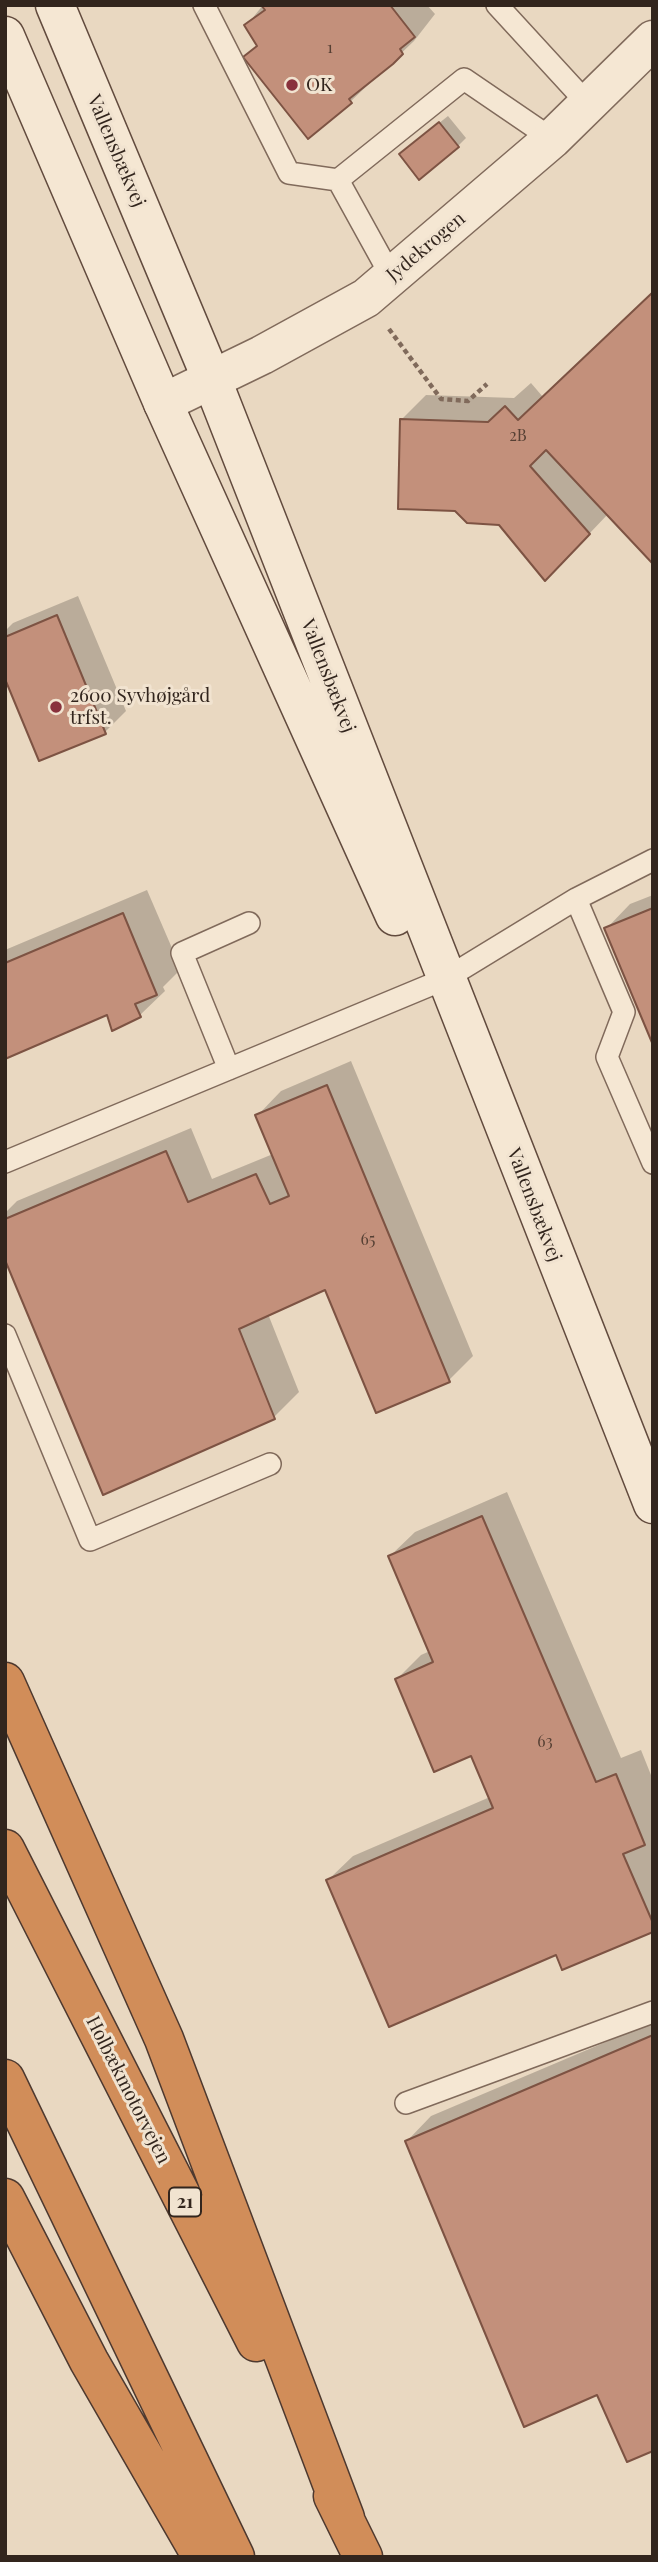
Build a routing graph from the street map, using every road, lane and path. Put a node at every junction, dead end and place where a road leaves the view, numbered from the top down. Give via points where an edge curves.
1 (55, 5) edge
2 (204, 5) edge
3 (497, 5) edge
4 (5, 36) edge
5 (653, 40) edge
6 (587, 103) junction
7 (552, 139) junction
8 (338, 180) junction
9 (378, 287) junction
10 (212, 380) junction
11 (487, 384) dead end
12 (163, 403) junction
13 (653, 860) edge
14 (576, 899) junction
15 (249, 923) dead end
16 (436, 983) junction
17 (229, 1069) junction
18 (5, 1162) edge
19 (653, 1163) edge
20 (5, 1335) edge
21 (270, 1464) dead end
22 (653, 1504) edge
23 (5, 1682) edge
24 (5, 1849) edge
25 (653, 2012) edge
26 (5, 2079) edge
27 (406, 2103) dead end
28 (5, 2198) edge
29 (345, 2518) junction
30 (202, 2557) edge
31 (235, 2557) edge
32 (363, 2557) edge

1 - 10 street, Vallensbækvej
2 - 8 lane via 289,173
3 - 6 lane
4 - 12 street, Vallensbækvej
5 - 6 street, Jydekrogen
6 - 7 street, Jydekrogen
7 - 8 lane via 464,79
7 - 9 street, Jydekrogen
8 - 9 lane
9 - 10 street, Jydekrogen
9 - 11 path via 441,399 468,401
10 - 12 street, Jydekrogen
10 - 16 street, Vallensbækvej
12 - 16 street, Vallensbækvej
13 - 14 lane
14 - 16 lane
14 - 19 lane via 624,1012 607,1057
15 - 17 lane via 182,953
16 - 17 lane
16 - 22 street, Vallensbækvej
17 - 18 lane
20 - 21 lane via 90,1540
23 - 29 highway via 164,2039
24 - 29 highway, Holbækmotorvejen / 21
25 - 27 lane
26 - 31 highway
28 - 30 highway via 89,2361
29 - 32 highway, Holbækmotorvejen / 21

